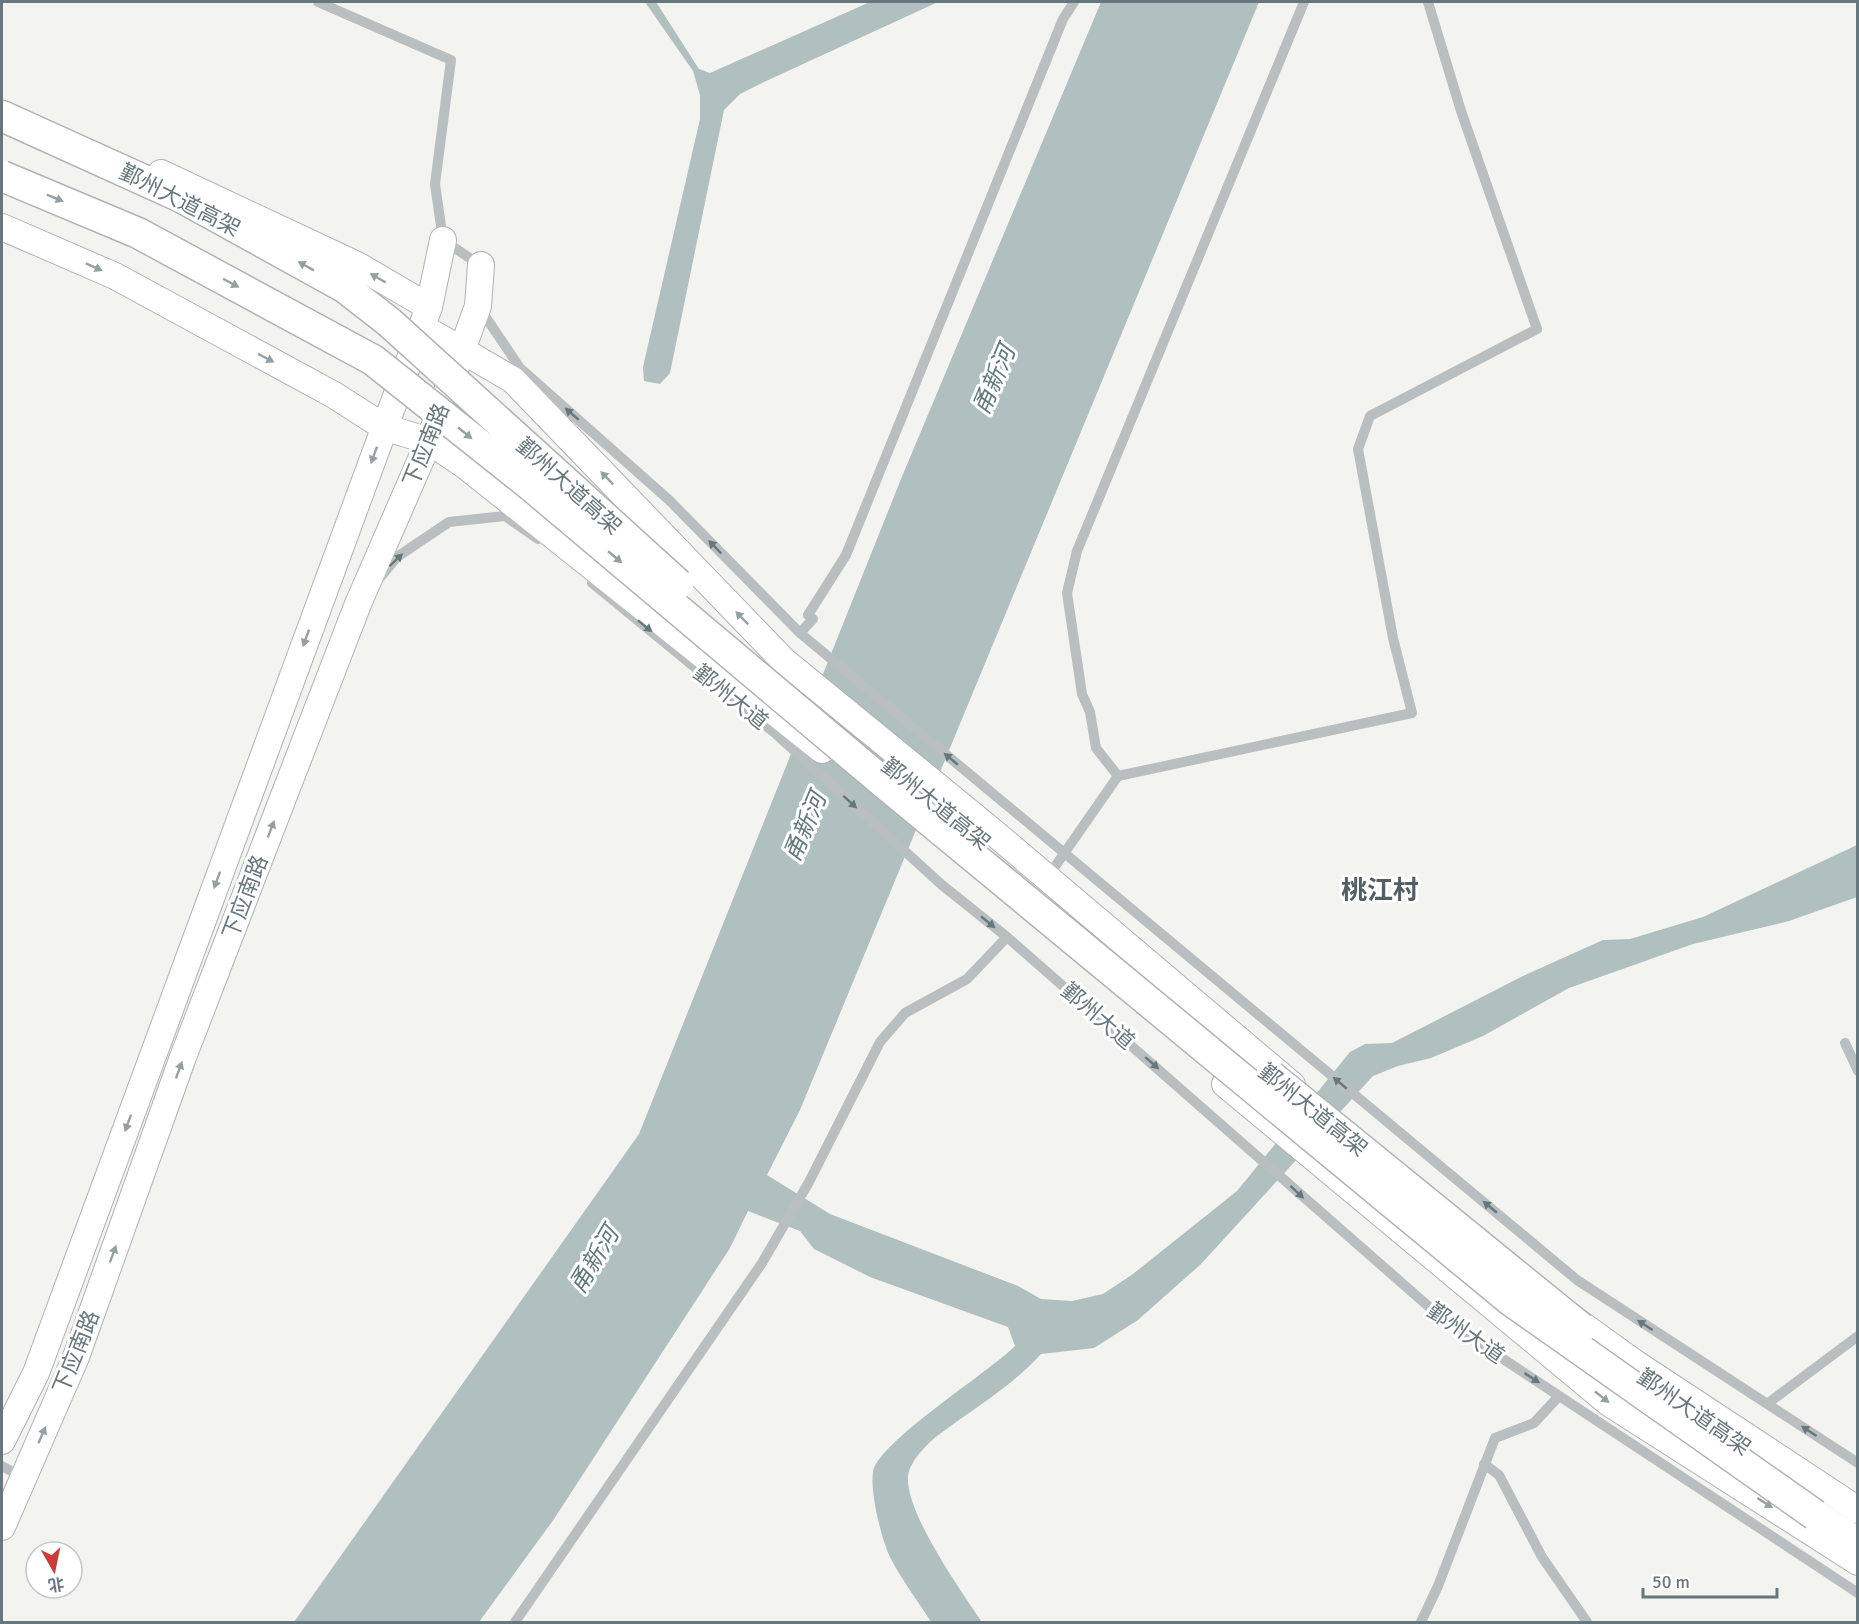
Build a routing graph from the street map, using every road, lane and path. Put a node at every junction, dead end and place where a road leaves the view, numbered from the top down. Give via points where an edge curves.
1 (318, 2) edge
2 (1074, 2) edge
3 (1304, 2) edge
4 (1428, 2) edge
5 (2, 103) edge
6 (2, 116) edge
7 (2, 176) edge
8 (2, 226) edge
9 (443, 240) junction
10 (480, 265) joint
11 (478, 306) junction
12 (425, 317) junction
13 (462, 351) junction
14 (384, 427) junction
15 (429, 441) junction
16 (563, 559) dead end
17 (582, 574) dead end
18 (358, 604) junction
19 (800, 633) junction
20 (776, 724) junction
21 (1118, 776) junction
22 (1064, 853) junction
23 (1047, 878) junction
24 (1007, 937) junction
25 (1845, 1043) dead end
26 (1857, 1071) edge
27 (1857, 1336) edge
28 (1558, 1396) junction
29 (1767, 1404) junction
30 (2, 1441) edge
31 (1857, 1463) edge
32 (1484, 1464) junction
33 (12, 1472) edge
34 (1857, 1510) edge
35 (1857, 1523) edge
36 (2, 1527) edge
37 (1857, 1543) edge
38 (1857, 1562) edge
39 (1857, 1593) edge
40 (514, 1623) edge
41 (1421, 1623) edge
42 (1587, 1623) edge

1 - 9 street via 451,60 435,184
2 - 19 street via 1063,19 846,555 808,615 813,620
3 - 21 street via 1077,551 1067,593 1082,694 1090,712 1096,748
4 - 21 street via 1461,111 1537,329 1370,416 1358,449 1393,638 1412,713
12 -> 5 main road via 357,265 204,191
35 -> 6 highway, 鄞州大道高架, bridge via 1650,1385 784,680 389,322 344,287 181,197
7 -> 37 highway, 鄞州大道高架, bridge via 138,233 373,360 530,485 1510,1300
8 -> 14 main road, 鄞州大道 via 115,276 334,395
9 - 10 street
9 - 12 main road, 下应南路
10 - 11 main road, 下应南路
11 - 13 main road, 下应南路
19 -> 11 street via 669,500 520,368
12 - 13 main road
12 - 14 main road, 下应南路
13 - 15 main road, 下应南路
23 -> 13 main road via 783,660 513,380
14 - 15 main road, 鄞州大道
14 -> 30 main road, 下应南路 via 36,1373
15 - 18 main road, 下应南路
15 - 20 main road, 鄞州大道 via 477,474
18 -> 16 street via 397,557 450,522 505,516
17 -> 20 street, 鄞州大道
33 -> 18 main road, 下应南路 via 76,1357 183,1057
22 -> 19 street
20 -> 24 street, 鄞州大道 via 942,885
20 -> 38 main road, 鄞州大道 via 960,862 1609,1402
21 - 22 street
22 - 23 street
29 -> 22 street via 1577,1280
23 - 34 main road via 1545,1299
24 -> 28 street, 鄞州大道 via 1444,1320
24 - 40 street via 967,979 905,1013 880,1042 809,1182 762,1263
25 - 26 street
27 - 29 street
28 - 32 street via 1534,1423 1495,1438
28 - 39 street, 鄞州大道
31 -> 29 street
32 - 41 street
32 - 42 street via 1499,1475 1542,1557
33 - 36 main road, 下应南路

